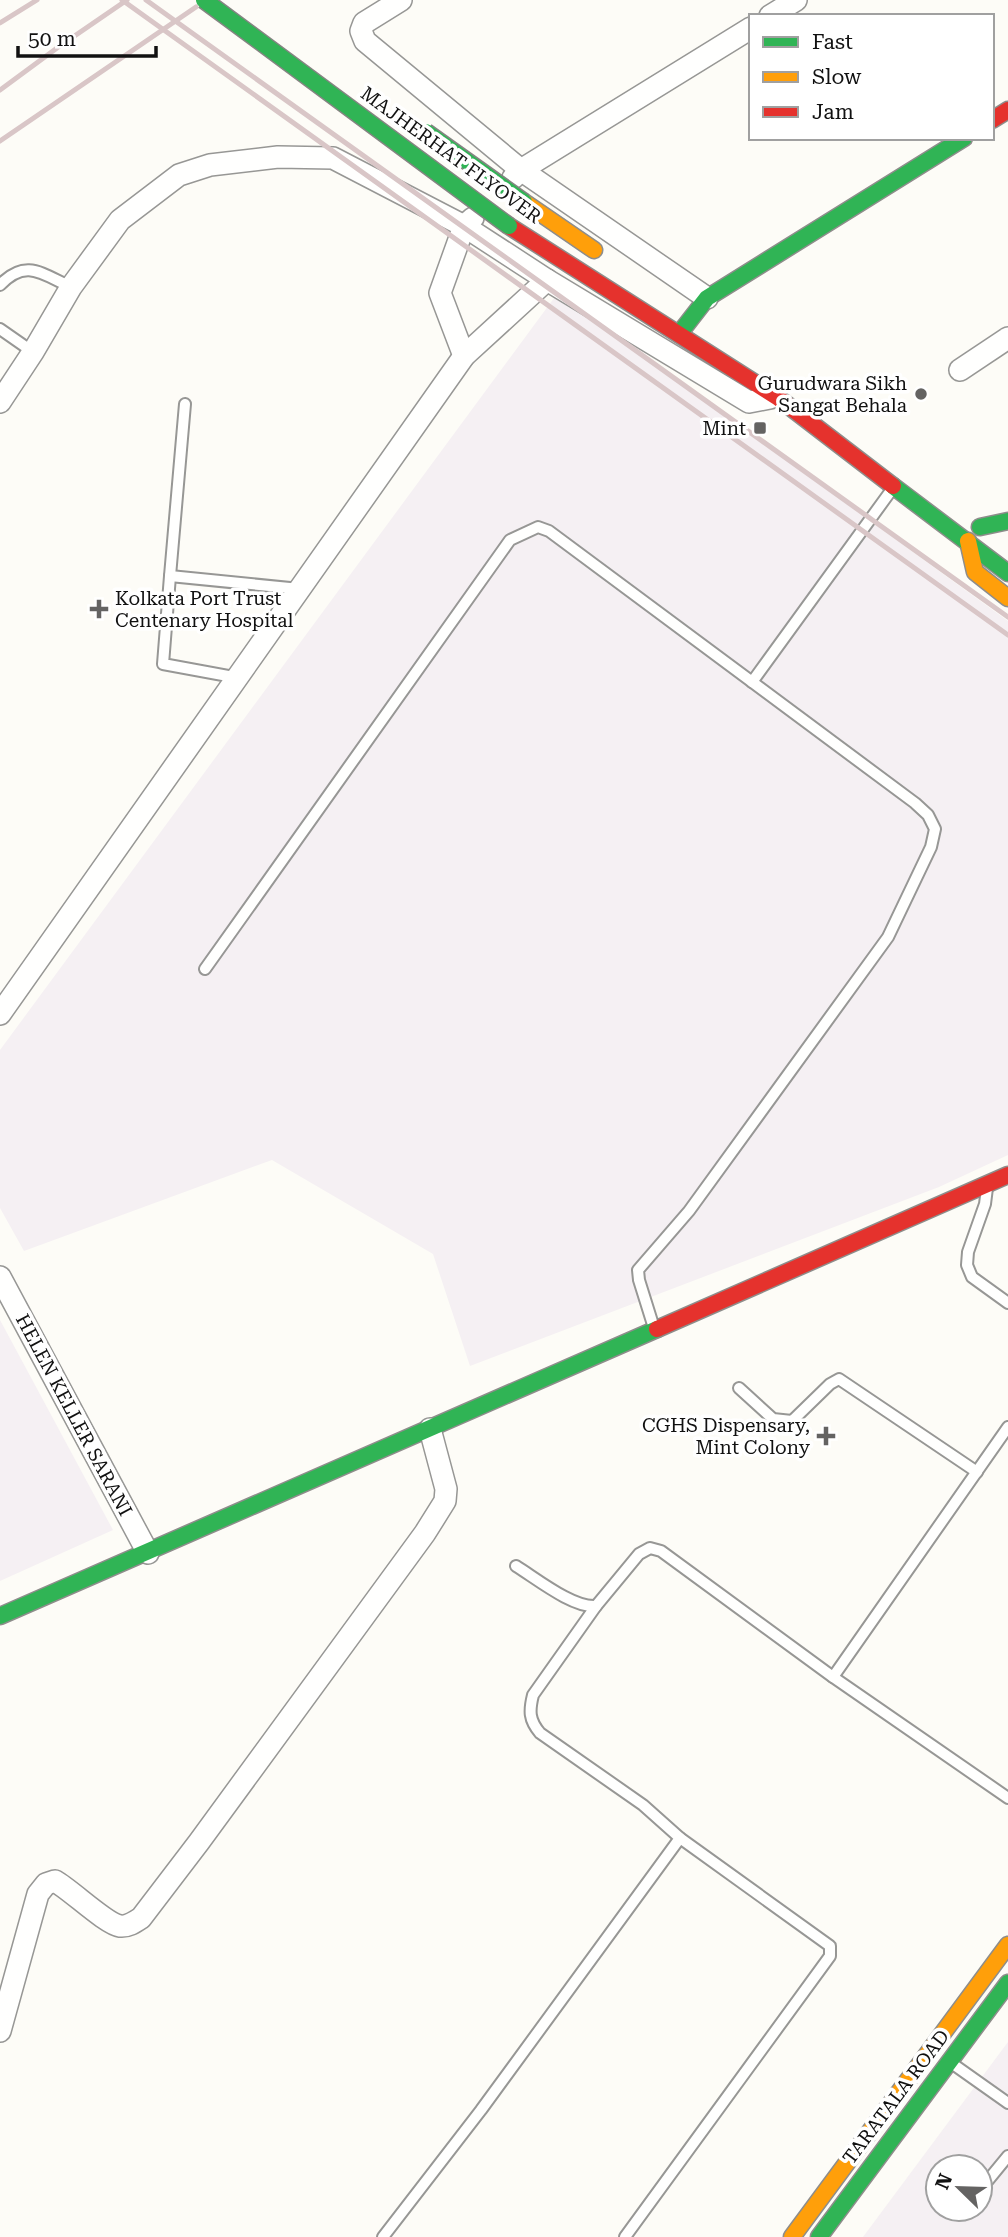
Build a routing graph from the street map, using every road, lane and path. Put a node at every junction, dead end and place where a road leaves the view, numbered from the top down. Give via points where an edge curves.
1 (204, 0) edge
2 (401, 0) edge
3 (796, 0) edge
4 (773, 14) edge
5 (749, 29) edge
6 (411, 121) dead end
7 (961, 140) edge
8 (521, 170) junction
9 (464, 226) junction
10 (604, 257) dead end
11 (547, 280) junction
12 (0, 285) edge
13 (71, 287) junction
14 (707, 298) junction
15 (685, 313) junction
16 (0, 329) edge
17 (709, 330) dead end
18 (678, 334) junction
19 (1008, 338) edge
20 (33, 352) junction
21 (464, 356) junction
22 (960, 370) dead end
23 (777, 397) junction
24 (0, 402) edge
25 (185, 404) dead end
26 (895, 485) junction
27 (1008, 521) edge
28 (999, 540) dead end
29 (968, 541) junction
30 (1008, 573) edge
31 (170, 576) junction
32 (300, 589) junction
33 (1008, 598) edge
34 (239, 678) junction
35 (752, 682) junction
36 (205, 969) dead end
37 (0, 1014) edge
38 (1008, 1175) edge
39 (988, 1184) junction
40 (0, 1277) edge
41 (1008, 1303) edge
42 (655, 1331) junction
43 (740, 1388) dead end
44 (1008, 1427) edge
45 (430, 1429) junction
46 (977, 1472) junction
47 (148, 1553) junction
48 (516, 1566) dead end
49 (596, 1606) junction
50 (0, 1616) edge
51 (833, 1677) junction
52 (1008, 1798) edge
53 (680, 1838) junction
54 (1008, 1945) edge
55 (1008, 1983) edge
56 (0, 2031) edge
57 (949, 2061) junction
58 (1008, 2103) edge
59 (1008, 2156) edge
60 (994, 2173) edge
61 (383, 2237) edge
62 (625, 2237) edge
63 (792, 2237) edge
64 (819, 2237) edge

1 - 18 main road, MAJHERHAT FLYOVER, bridge via 509,226
2 - 8 street via 364,23 365,41
3 - 4 street
5 - 8 street
6 - 10 main road, MAJHERHAT FLYOVER, bridge
7 - 14 main road
8 - 9 street
8 - 14 street
9 - 11 street
9 - 13 street via 333,158 278,157 209,165 179,175 120,220
9 - 21 street via 440,293
11 - 21 street
11 - 23 street via 749,402
12 - 13 lane via 16,271 33,270
13 - 20 street
14 - 15 main road
15 - 17 main road
15 - 18 main road
16 - 20 lane
18 - 23 main road, MAJHERHAT FLYOVER
19 - 22 street
20 - 24 street
21 - 32 street
23 - 26 main road, MAJHERHAT FLYOVER
25 - 31 lane
26 - 29 main road, MAJHERHAT FLYOVER
26 - 35 lane
27 - 28 main road via 974,523
29 - 30 main road, MAJHERHAT FLYOVER
29 - 33 main road via 975,572
31 - 32 lane
31 - 34 lane via 163,664
32 - 34 street
34 - 37 street
35 - 36 lane via 549,531 538,527 526,531 510,540
35 - 42 lane via 915,803 935,829 931,847 888,937 689,1211 639,1270
38 - 39 main road
39 - 41 lane via 967,1265 972,1278
39 - 42 main road
40 - 47 street, HELEN KELLER SARANI
42 - 45 main road
43 - 46 lane via 773,1419 792,1421 839,1379
44 - 46 lane
45 - 47 main road
45 - 56 street via 446,1489 425,1533 141,1917 120,1926 65,1886 55,1881 46,1884 38,1894
46 - 51 lane
47 - 50 main road
48 - 49 lane via 586,1607
49 - 51 lane via 639,1554 650,1548
49 - 53 lane via 534,1695 531,1722
51 - 52 lane
53 - 61 lane
53 - 62 lane via 830,1946 830,1956
54 - 63 main road
55 - 57 main road, TARATALA ROAD
57 - 58 lane
57 - 64 main road, TARATALA ROAD
59 - 60 lane

